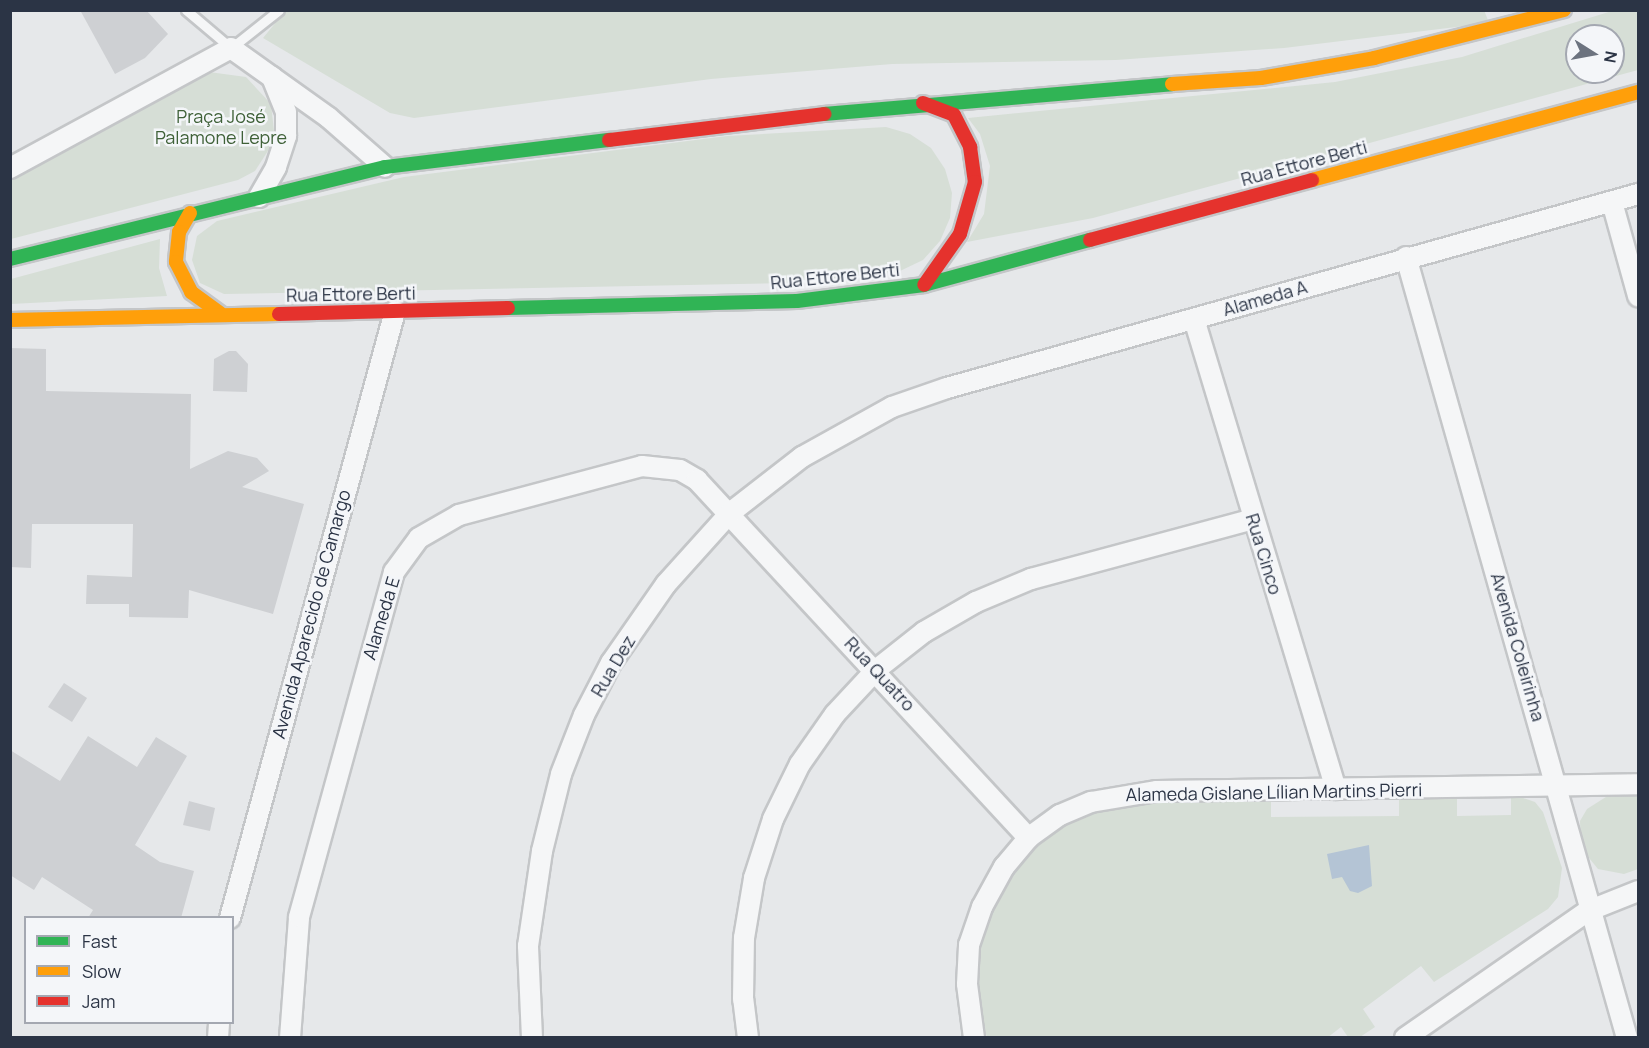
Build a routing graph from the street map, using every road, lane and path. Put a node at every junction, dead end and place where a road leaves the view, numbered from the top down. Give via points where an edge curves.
1 (186, 10) edge
2 (279, 10) edge
3 (1564, 10) edge
4 (231, 48) junction
5 (272, 77) junction
6 (1638, 92) edge
7 (922, 102) junction
8 (385, 167) junction
9 (10, 168) edge
10 (1638, 194) edge
11 (258, 197) junction
12 (1612, 202) junction
13 (190, 213) junction
14 (1406, 257) junction
15 (10, 259) edge
16 (924, 285) junction
17 (1638, 296) edge
18 (395, 311) junction
19 (220, 313) junction
20 (1194, 318) junction
21 (10, 320) edge
22 (892, 407) joint
23 (730, 513) junction
24 (1253, 519) junction
25 (877, 669) junction
26 (1638, 784) edge
27 (1557, 786) junction
28 (1336, 789) junction
29 (1028, 838) junction
30 (1638, 891) edge
31 (1588, 910) junction
32 (232, 916) edge
33 (973, 1037) edge
34 (290, 1038) edge
35 (532, 1038) edge
36 (748, 1038) edge
37 (1405, 1038) edge
38 (1626, 1038) edge

1 - 4 lane
2 - 4 lane
3 - 7 street via 1374,58 1261,78
4 - 5 street
4 - 9 street
5 - 8 street
5 - 11 street via 286,112 286,136 276,167
6 - 16 street, Rua Ettore Berti
7 - 8 street
7 - 16 street via 954,115 970,147 975,182 960,234
8 - 11 street
10 - 12 street, Alameda A
11 - 13 street
12 - 14 street, Alameda A
12 - 17 street
13 - 15 street
13 - 19 street via 179,232 176,262 190,292
14 - 20 street, Alameda A
14 - 27 street, Avenida Coleirinha
16 - 18 street, Rua Ettore Berti via 797,301
18 - 19 street, Rua Ettore Berti
18 - 32 street, Avenida Aparecido de Camargo
19 - 21 street, Rua Ettore Berti
20 - 22 street, Alameda A via 947,387
20 - 24 street, Rua Cinco
22 - 23 street, Rua Dez via 802,457
23 - 25 street, Rua Quatro
23 - 34 street, Alameda E via 680,470 642,466 459,515 439,524 408,550 393,572 319,834 299,917
23 - 35 street, Rua Dez via 666,584 611,663 584,715 561,774 542,851 528,946
24 - 25 street via 1032,579 985,598 924,632
24 - 28 street, Rua Cinco
25 - 29 street, Rua Quatro
25 - 36 street via 812,748 773,819 754,878 744,938 743,999
26 - 27 street, Alameda Gislane Lílian Martins Pierri
27 - 28 street, Alameda Gislane Lílian Martins Pierri
27 - 31 street, Avenida Coleirinha
28 - 29 street, Alameda Gislane Lílian Martins Pierri via 1124,794 1060,815
29 - 33 street, Alameda Gislane Lílian Martins Pierri via 1004,867 982,907 969,945 967,984
30 - 31 street
31 - 37 street
31 - 38 street, Avenida Coleirinha

